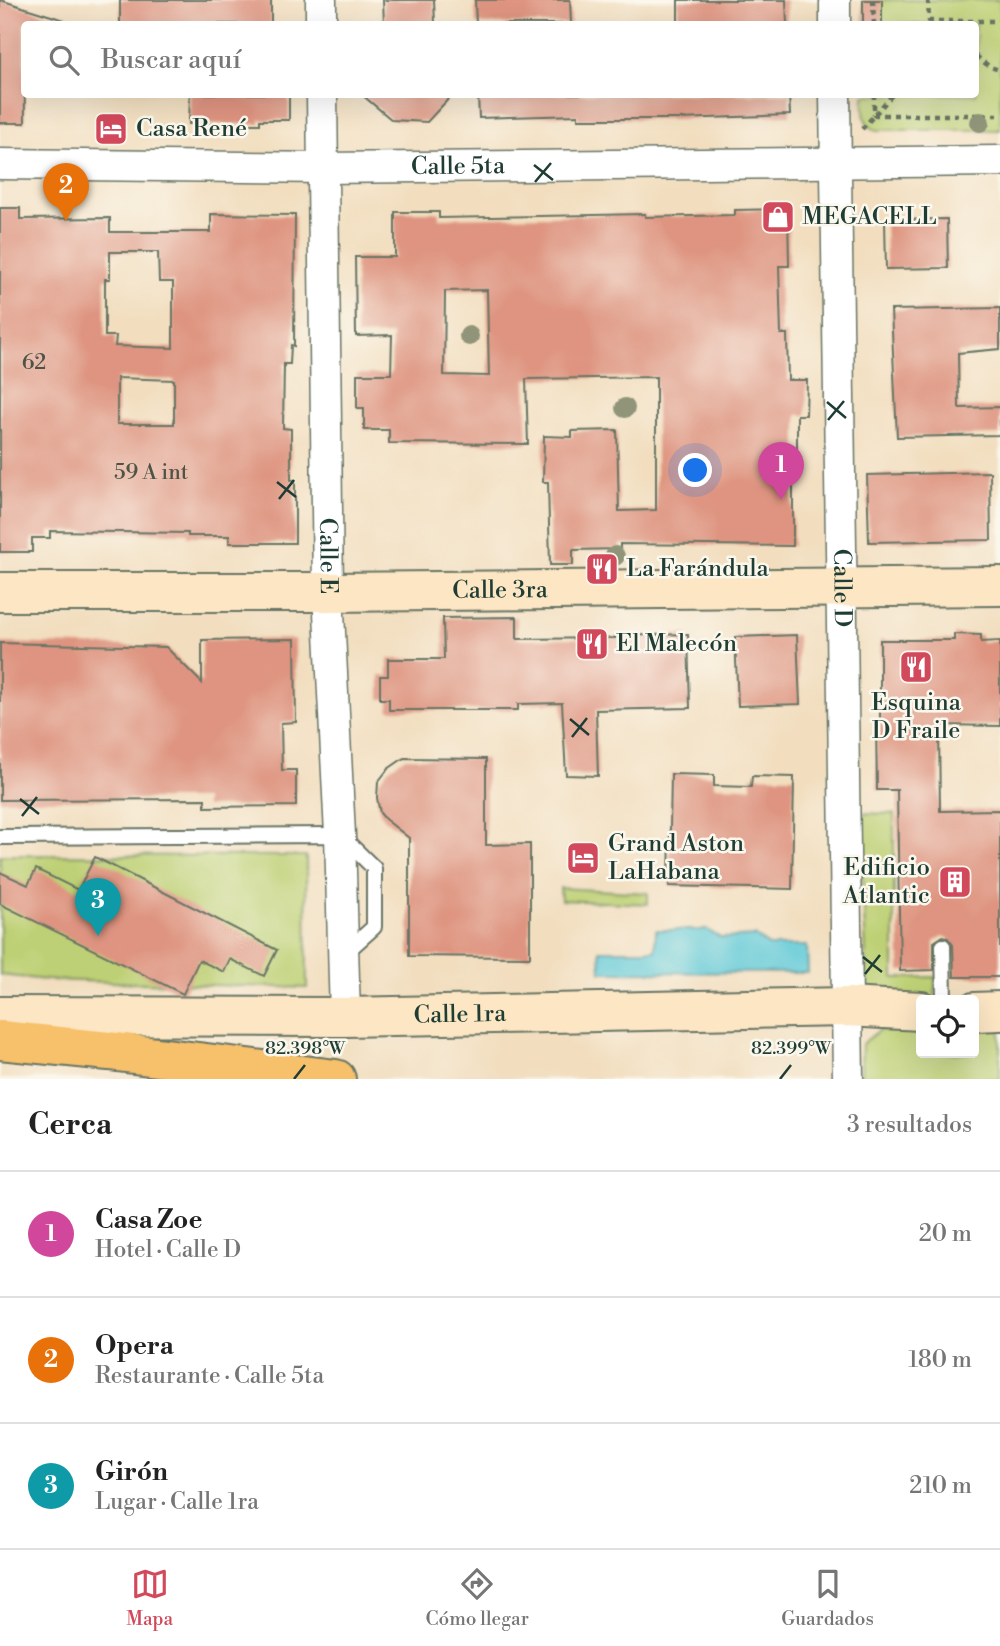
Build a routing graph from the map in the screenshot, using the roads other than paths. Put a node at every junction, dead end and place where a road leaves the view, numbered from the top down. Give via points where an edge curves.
1 (321, 0) edge
2 (835, 0) edge
3 (321, 21) edge
4 (835, 21) edge
5 (322, 98) edge
6 (835, 98) edge
7 (1000, 161) edge
8 (835, 162) junction
9 (0, 164) edge
10 (323, 168) junction
11 (1000, 586) edge
12 (840, 587) junction
13 (0, 592) edge
14 (328, 592) junction
15 (340, 835) junction
16 (0, 837) edge
17 (943, 946) dead end
18 (944, 995) edge
19 (847, 1007) junction
20 (916, 1011) edge
21 (1000, 1011) edge
22 (979, 1012) edge
23 (345, 1017) junction
24 (0, 1018) edge
25 (0, 1040) edge
26 (109, 1051) junction
27 (336, 1079) edge
28 (848, 1079) edge

1 - 3 street
2 - 4 street
5 - 10 street, Calle E
6 - 8 street, Calle D
7 - 8 street, Calle 5ta
8 - 10 street, Calle 5ta
8 - 12 street, Calle D
9 - 10 street, Calle 5ta
10 - 14 street, Calle E
11 - 12 street, Calle 3ra
12 - 14 street, Calle 3ra
12 - 19 street, Calle D
13 - 14 street, Calle 3ra
14 - 15 street, Calle E
15 - 16 lane
15 - 23 street, Calle E
17 - 18 lane
19 - 20 street, Calle 1ra
19 - 23 street, Calle 1ra
19 - 28 street, Calle D
21 - 22 street
23 - 24 street, Calle 1ra
24 - 26 highway
25 - 26 highway
26 - 27 highway

